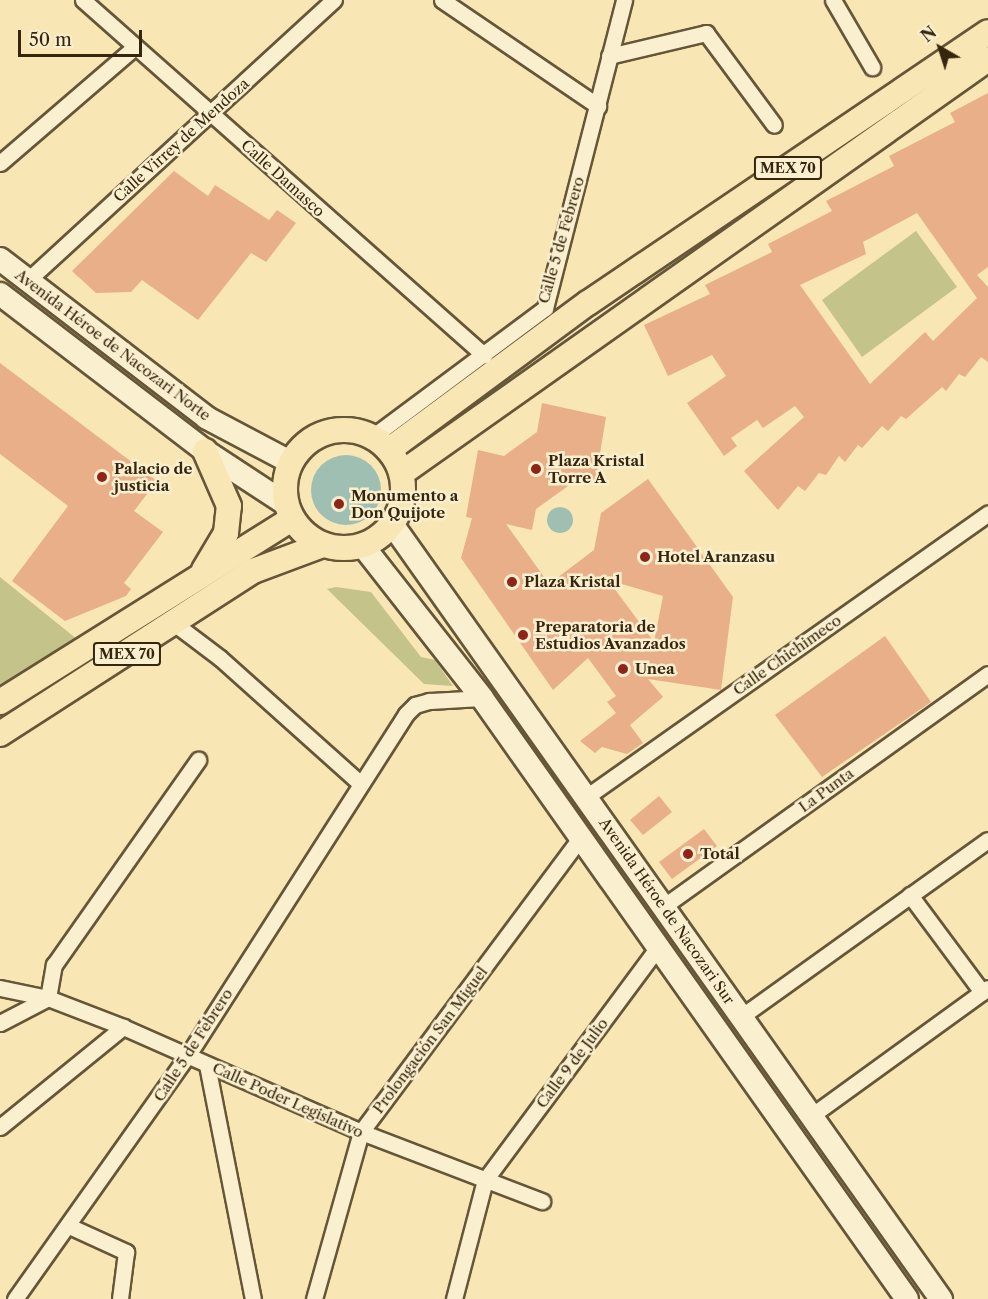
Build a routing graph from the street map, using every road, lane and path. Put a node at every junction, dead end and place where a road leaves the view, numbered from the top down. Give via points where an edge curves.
1 (83, 0) edge
2 (334, 0) edge
3 (442, 0) edge
4 (624, 0) edge
5 (833, 0) edge
6 (988, 32) edge
7 (135, 47) junction
8 (609, 56) junction
9 (988, 59) edge
10 (872, 67) dead end
11 (598, 106) junction
12 (210, 113) junction
13 (774, 126) dead end
14 (0, 163) edge
15 (0, 259) edge
16 (28, 280) junction
17 (0, 294) edge
18 (484, 355) junction
19 (381, 443) junction
20 (205, 451) junction
21 (290, 462) junction
22 (402, 472) junction
23 (289, 512) junction
24 (988, 513) edge
25 (392, 524) junction
26 (323, 545) junction
27 (363, 546) junction
28 (201, 575) junction
29 (175, 624) junction
30 (988, 674) edge
31 (482, 698) junction
32 (0, 702) edge
33 (0, 734) edge
34 (198, 760) dead end
35 (360, 783) junction
36 (586, 797) junction
37 (580, 838) junction
38 (988, 840) edge
39 (910, 895) junction
40 (664, 906) junction
41 (658, 946) junction
42 (0, 988) edge
43 (985, 990) edge
44 (48, 998) junction
45 (742, 1016) junction
46 (0, 1023) edge
47 (123, 1027) junction
48 (188, 1056) junction
49 (207, 1065) junction
50 (812, 1116) junction
51 (0, 1127) edge
52 (361, 1132) junction
53 (485, 1180) junction
54 (542, 1201) dead end
55 (69, 1226) junction
56 (15, 1299) edge
57 (120, 1299) edge
58 (253, 1299) edge
59 (314, 1299) edge
60 (454, 1299) edge
61 (907, 1299) edge
62 (941, 1299) edge

1 - 7 street, Calle Damasco
2 - 12 street, Calle Virrey de Mendoza
3 - 11 street
4 - 8 street, Calle 5 de Febrero
5 - 10 street
6 - 19 main road, MEX 70
7 - 12 street, Calle Damasco
7 - 14 street
8 - 11 street, Calle 5 de Febrero
8 - 13 street via 706,33
9 - 22 main road, MEX 70
11 - 18 street, Calle 5 de Febrero via 545,308
12 - 16 street, Calle Virrey de Mendoza
12 - 18 street, Calle Damasco
15 - 16 main road, Avenida Héroe de Nacozari Norte
16 - 21 main road, Avenida Héroe de Nacozari Norte via 207,418
17 - 20 main road, Avenida Héroe de Nacozari Norte
18 - 19 street, Calle 5 de Febrero
19 - 21 main road via 352,429 325,432 305,443
19 - 22 main road
20 - 23 main road, Avenida Héroe de Nacozari Norte
20 - 28 main road via 230,506 226,533
21 - 23 main road via 284,485
22 - 25 main road via 402,503
23 - 26 main road
23 - 28 main road, MEX 70
24 - 36 street, Calle Chichimeco
25 - 27 main road
25 - 36 main road, Avenida Héroe de Nacozari Sur
26 - 27 main road, MEX 70
26 - 29 main road, MEX 70 via 253,571
27 - 31 main road, Avenida Héroe de Nacozari Sur
28 - 32 main road, MEX 70
29 - 33 main road, MEX 70
29 - 35 street via 220,658
30 - 40 street, La Punta
31 - 35 street, Calle 5 de Febrero via 414,705
31 - 37 main road, Avenida Héroe de Nacozari Sur
34 - 44 street via 54,965
35 - 48 street, Calle 5 de Febrero
36 - 40 main road, Avenida Héroe de Nacozari Sur
37 - 41 main road, Avenida Héroe de Nacozari Sur
37 - 52 street, Prolongación San Miguel
38 - 39 street
39 - 43 street
39 - 45 street
40 - 45 main road, Avenida Héroe de Nacozari Sur
41 - 53 street, Calle 9 de Julio
41 - 61 main road, Avenida Héroe de Nacozari Sur
42 - 44 street, Calle Poder Legislativo
43 - 50 street
44 - 46 street
44 - 47 street, Calle Poder Legislativo
45 - 50 main road, Avenida Héroe de Nacozari Sur
47 - 48 street, Calle Poder Legislativo
47 - 51 street
48 - 49 street, Calle Poder Legislativo
48 - 55 street, Calle 5 de Febrero
49 - 52 street, Calle Poder Legislativo
49 - 58 street
50 - 62 main road, Avenida Héroe de Nacozari Sur
52 - 53 street, Calle Poder Legislativo
52 - 59 street, Prolongación San Miguel
53 - 54 street, Calle Poder Legislativo
53 - 60 street
55 - 56 street, Calle 5 de Febrero
55 - 57 street via 126,1252

